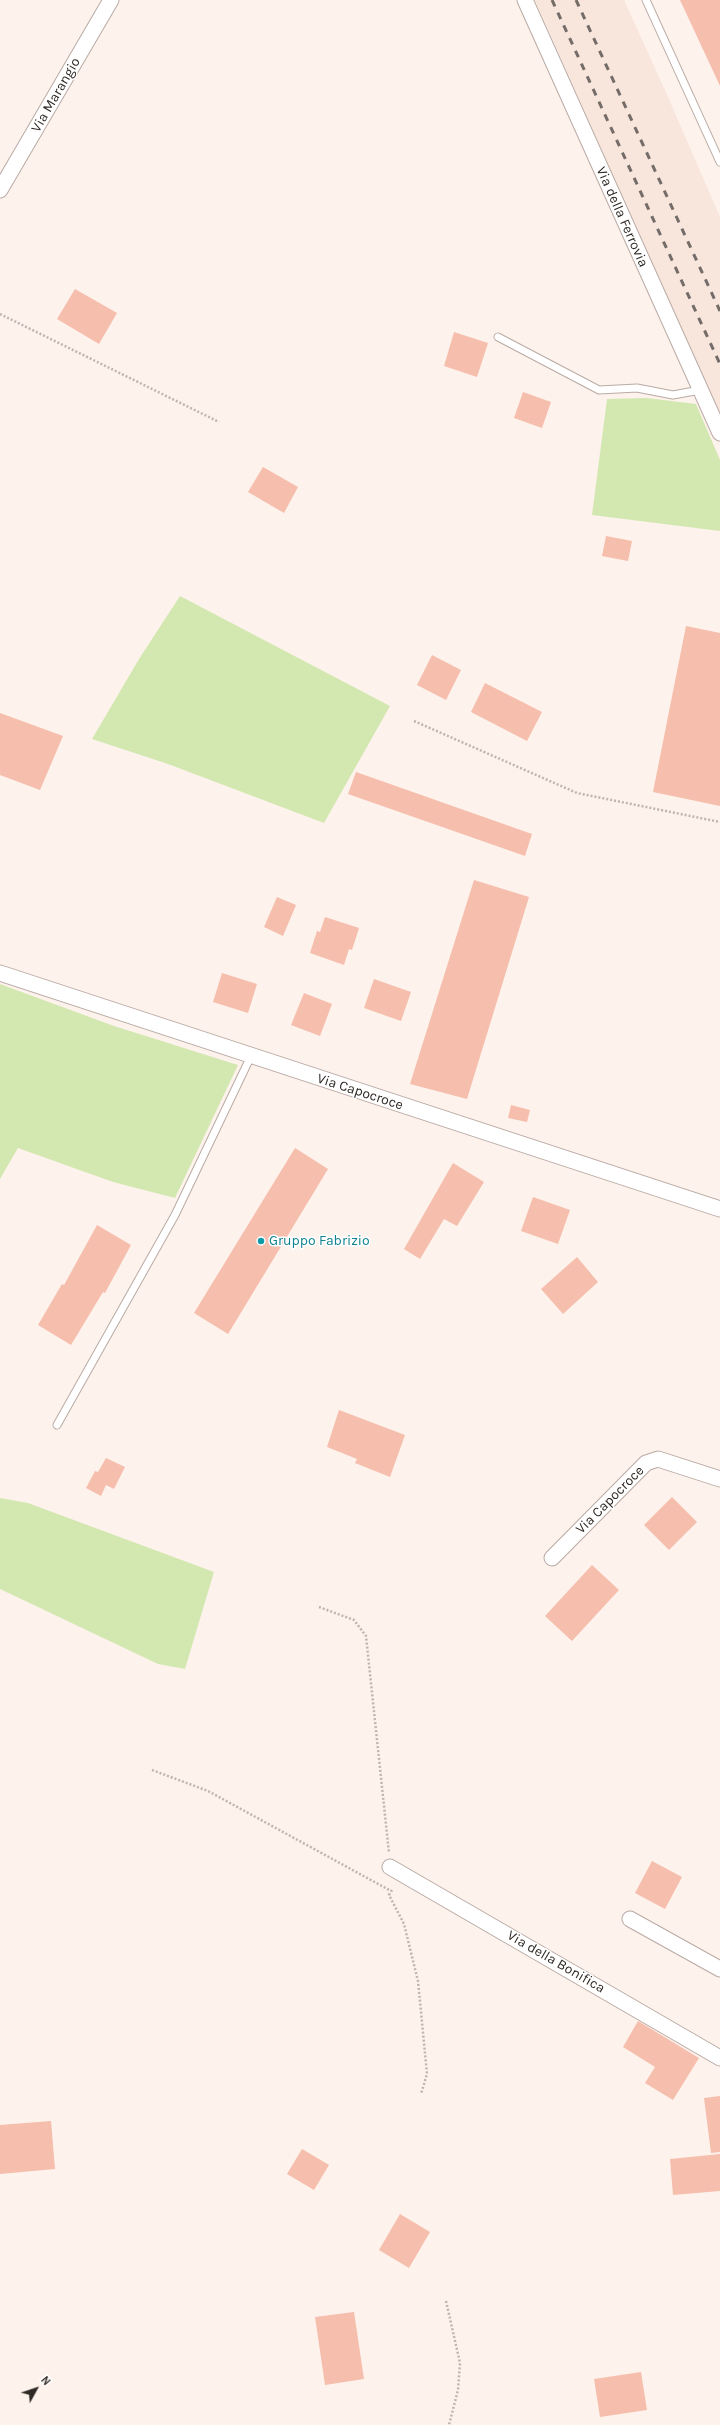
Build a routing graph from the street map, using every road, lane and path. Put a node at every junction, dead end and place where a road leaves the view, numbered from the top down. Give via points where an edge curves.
1 (111, 0) edge
2 (525, 0) edge
3 (646, 0) edge
4 (720, 162) edge
5 (0, 190) edge
6 (0, 314) edge
7 (498, 338) dead end
8 (700, 390) junction
9 (218, 422) dead end
10 (720, 433) edge
11 (414, 721) dead end
12 (720, 822) edge
13 (0, 973) edge
14 (251, 1056) junction
15 (720, 1209) edge
16 (58, 1425) dead end
17 (720, 1479) edge
18 (552, 1558) dead end
19 (319, 1607) dead end
20 (152, 1770) dead end
21 (390, 1867) joint
22 (410, 1877) junction
23 (391, 1891) junction
24 (630, 1919) dead end
25 (720, 1969) edge
26 (720, 2058) edge
27 (421, 2094) dead end
28 (446, 2302) dead end
29 (450, 2425) edge

1 - 5 street, Via Marangio
2 - 8 street, Via della Ferrovia
3 - 4 lane
6 - 9 path
7 - 8 lane via 599,390 637,388 673,395
8 - 10 street, Via della Ferrovia
11 - 12 path via 577,793
13 - 14 street, Via Capocroce
14 - 15 street, Via Capocroce
14 - 16 lane via 175,1214
17 - 18 street, Via Capocroce via 658,1459 646,1463
19 - 21 path via 354,1620 366,1636
20 - 23 path via 208,1791
21 - 22 street, Via della Bonifica
22 - 23 path via 395,1883
22 - 26 street, Via della Bonifica
23 - 27 path via 389,1895 404,1924 418,1981 427,2074
24 - 25 street
28 - 29 path via 460,2363 458,2390

